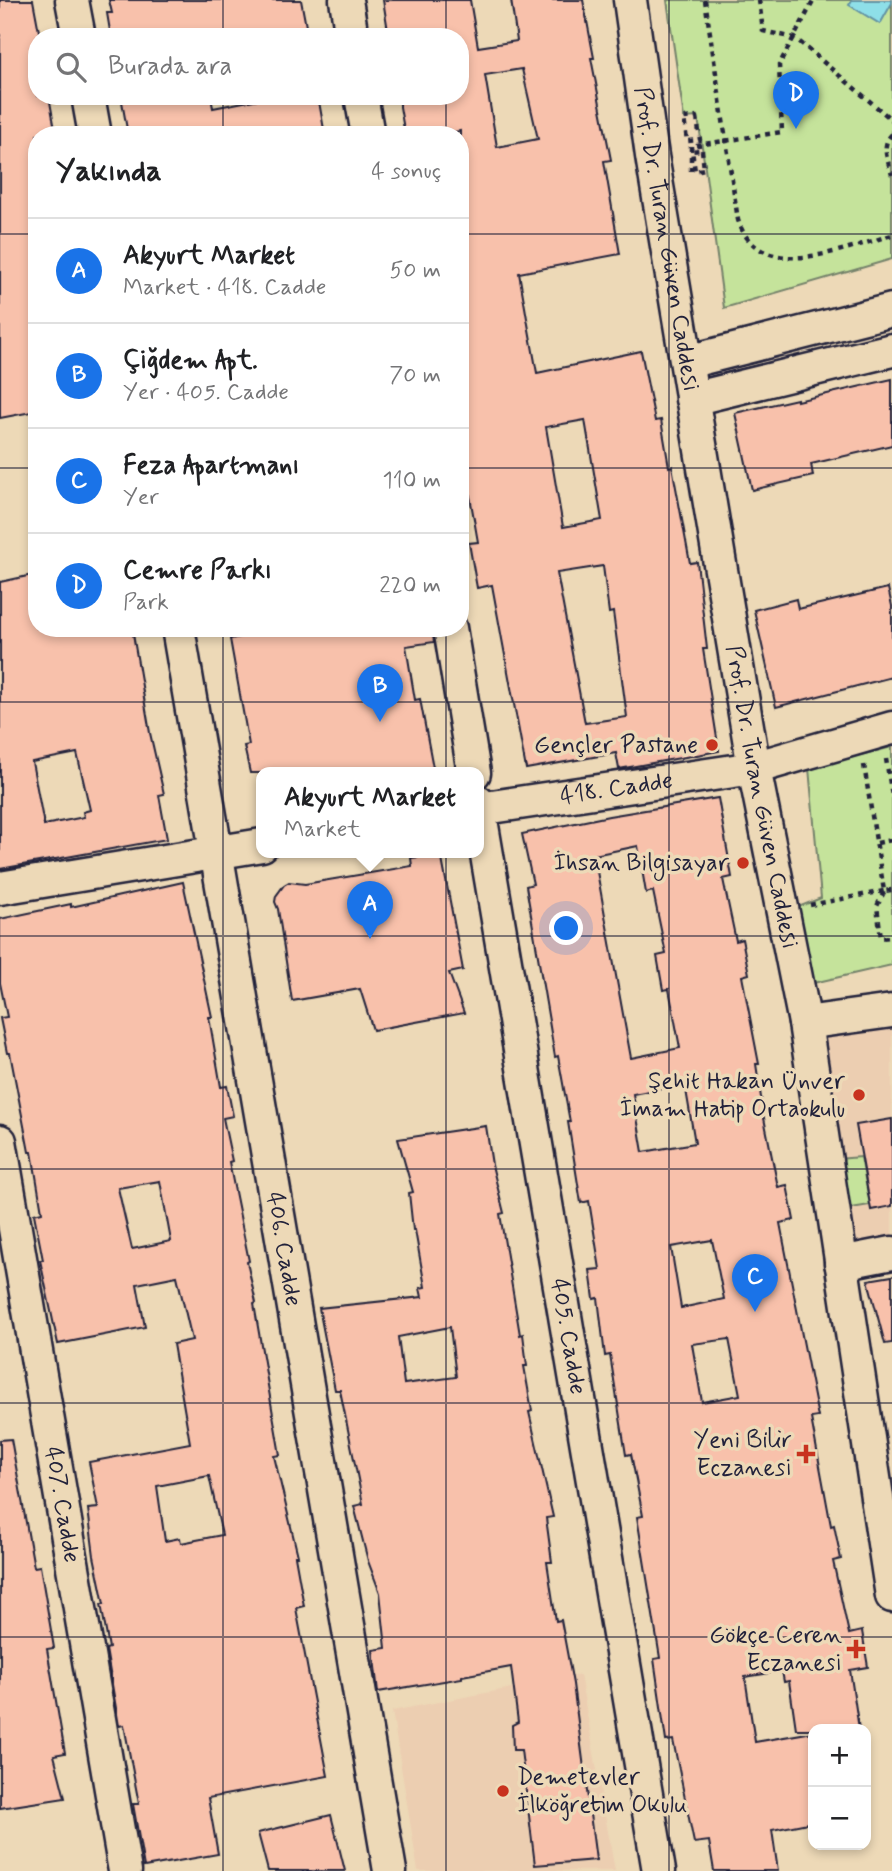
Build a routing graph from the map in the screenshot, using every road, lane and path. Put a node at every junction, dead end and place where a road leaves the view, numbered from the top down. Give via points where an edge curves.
1 (72, 0) edge
2 (346, 0) edge
3 (630, 0) edge
4 (705, 0) edge
5 (760, 0) edge
6 (814, 0) edge
7 (77, 28) edge
8 (351, 28) edge
9 (795, 38) junction
10 (90, 105) edge
11 (363, 105) edge
12 (892, 120) edge
13 (94, 126) edge
14 (366, 126) edge
15 (892, 134) edge
16 (700, 140) joint
17 (726, 140) junction
18 (704, 169) joint
19 (691, 171) dead end
20 (892, 176) edge
21 (892, 235) edge
22 (892, 310) edge
23 (892, 350) edge
24 (687, 362) junction
25 (692, 399) junction
26 (179, 637) edge
27 (451, 637) edge
28 (889, 743) edge
29 (864, 762) dead end
30 (473, 767) edge
31 (754, 768) junction
32 (892, 796) edge
33 (484, 806) edge
34 (484, 837) edge
35 (892, 840) edge
36 (877, 843) junction
37 (256, 846) edge
38 (215, 852) junction
39 (0, 888) edge
40 (892, 890) edge
41 (884, 891) junction
42 (802, 906) dead end
43 (892, 937) edge
44 (892, 1011) edge
45 (805, 1023) junction
46 (0, 1141) edge
47 (892, 1254) edge
48 (841, 1263) junction
49 (892, 1596) edge
50 (125, 1871) edge
51 (390, 1871) edge
52 (659, 1871) edge

1 - 7 street
2 - 8 street
3 - 24 street, Prof. Dr. Turan Güven Caddesi
4 - 17 path
5 - 9 path via 762,31
6 - 9 path
9 - 12 path
9 - 17 path via 779,65 782,132
10 - 13 street
11 - 14 street
15 - 20 path via 885,148
16 - 16 path via 687,141 684,118 697,117
17 - 19 path via 691,146
17 - 21 path via 737,220 756,247 777,256 807,257
18 - 18 path via 695,171 692,151 702,150
22 - 24 street
23 - 25 street
24 - 25 street, Prof. Dr. Turan Güven Caddesi
25 - 31 street, Prof. Dr. Turan Güven Caddesi
26 - 38 street, 406. Cadde
27 - 30 street
28 - 31 street, 418. Cadde
28 - 32 path
29 - 36 path
31 - 33 street, 418. Cadde
31 - 45 street, Prof. Dr. Turan Güven Caddesi
34 - 52 street, 405. Cadde
35 - 36 path
36 - 41 path
37 - 38 street
38 - 39 street
38 - 51 street, 406. Cadde
40 - 41 path
41 - 42 path
41 - 43 path via 877,906 881,938
44 - 45 street
45 - 48 street, Prof. Dr. Turan Güven Caddesi
46 - 50 street, 407. Cadde
47 - 48 street
48 - 49 street, Prof. Dr. Turan Güven Caddesi

